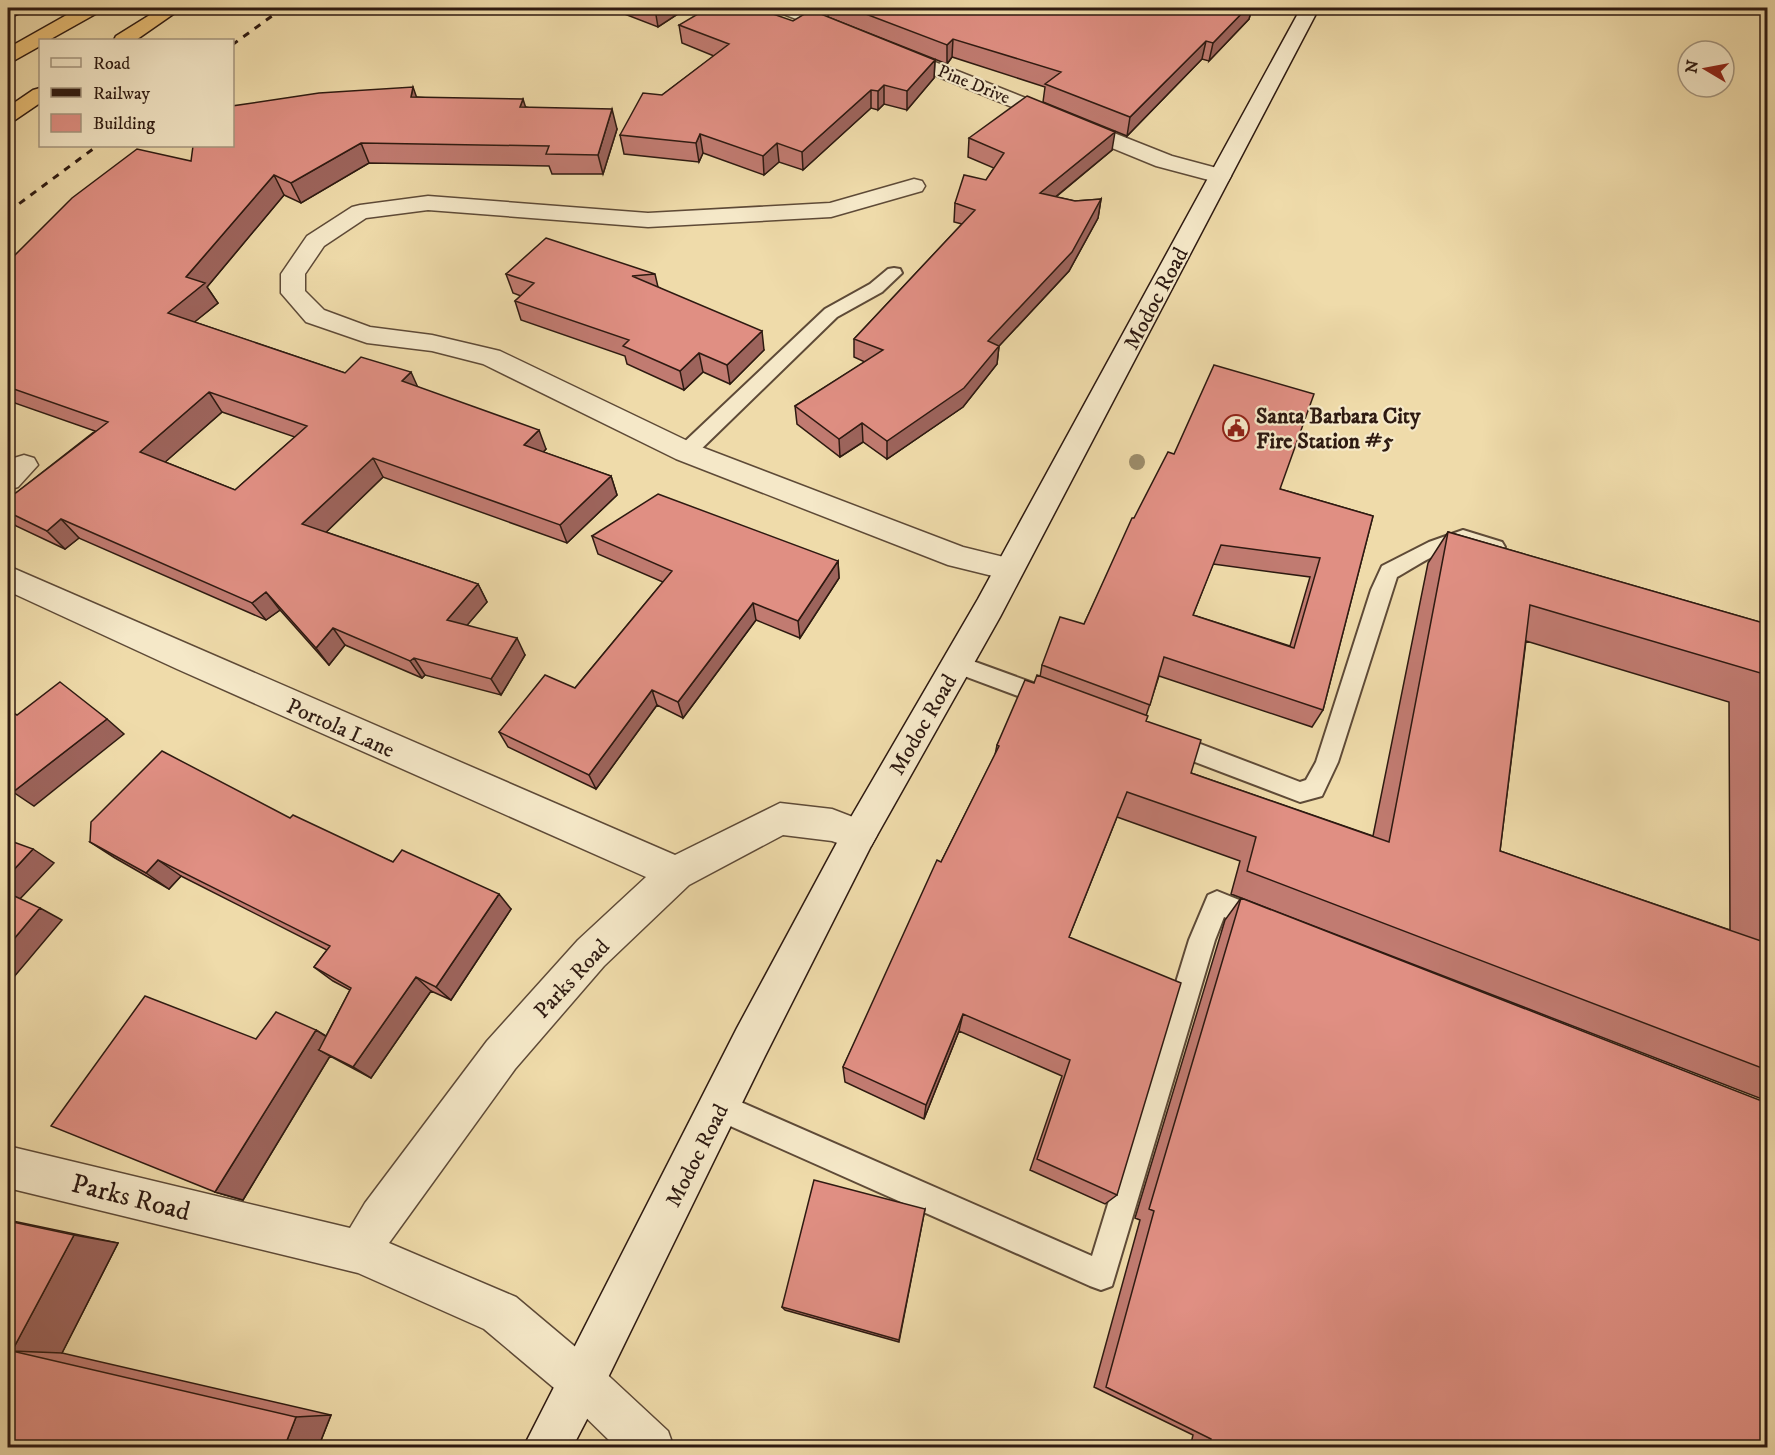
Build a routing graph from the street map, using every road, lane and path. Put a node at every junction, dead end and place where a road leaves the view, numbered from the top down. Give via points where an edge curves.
1 (15, 8) edge
2 (92, 8) edge
3 (173, 8) edge
4 (1310, 8) edge
5 (795, 9) edge
6 (8, 12) edge
7 (125, 39) edge
8 (8, 56) edge
9 (39, 95) edge
10 (8, 116) edge
11 (1220, 176) junction
12 (914, 186) dead end
13 (894, 273) dead end
14 (686, 452) junction
15 (1519, 555) edge
16 (1009, 569) junction
17 (8, 578) edge
18 (956, 664) junction
19 (1071, 707) edge
20 (1145, 733) edge
21 (859, 836) junction
22 (676, 873) junction
23 (1283, 929) edge
24 (720, 1107) junction
25 (8, 1167) edge
26 (360, 1252) junction
27 (582, 1382) junction
28 (546, 1448) edge
29 (651, 1448) edge

1 - 6 highway
2 - 8 highway
3 - 7 highway
4 - 11 street, Modoc Road
5 - 11 street, Pine Drive via 1164,161
9 - 10 highway
11 - 16 street, Modoc Road
12 - 14 street via 831,210 648,220 428,202 360,212 315,241 293,274 293,293 315,316 367,335 432,343 491,357
13 - 14 lane via 876,288 831,313
14 - 16 street via 958,557
15 - 20 lane via 1464,537 1389,572 1327,762 1314,789 1300,792
16 - 18 street, Modoc Road
17 - 22 street, Portola Lane
18 - 19 lane
18 - 21 street, Modoc Road
21 - 22 street, Parks Road via 832,825 780,819
21 - 24 street, Modoc Road
22 - 26 street, Parks Road via 591,953 501,1055 380,1218
23 - 24 lane via 1217,903 1202,940 1101,1275
24 - 27 street, Modoc Road
25 - 26 street, Parks Road
26 - 27 street, Parks Road via 500,1313
27 - 28 street, Modoc Road
27 - 29 street, Parks Road

